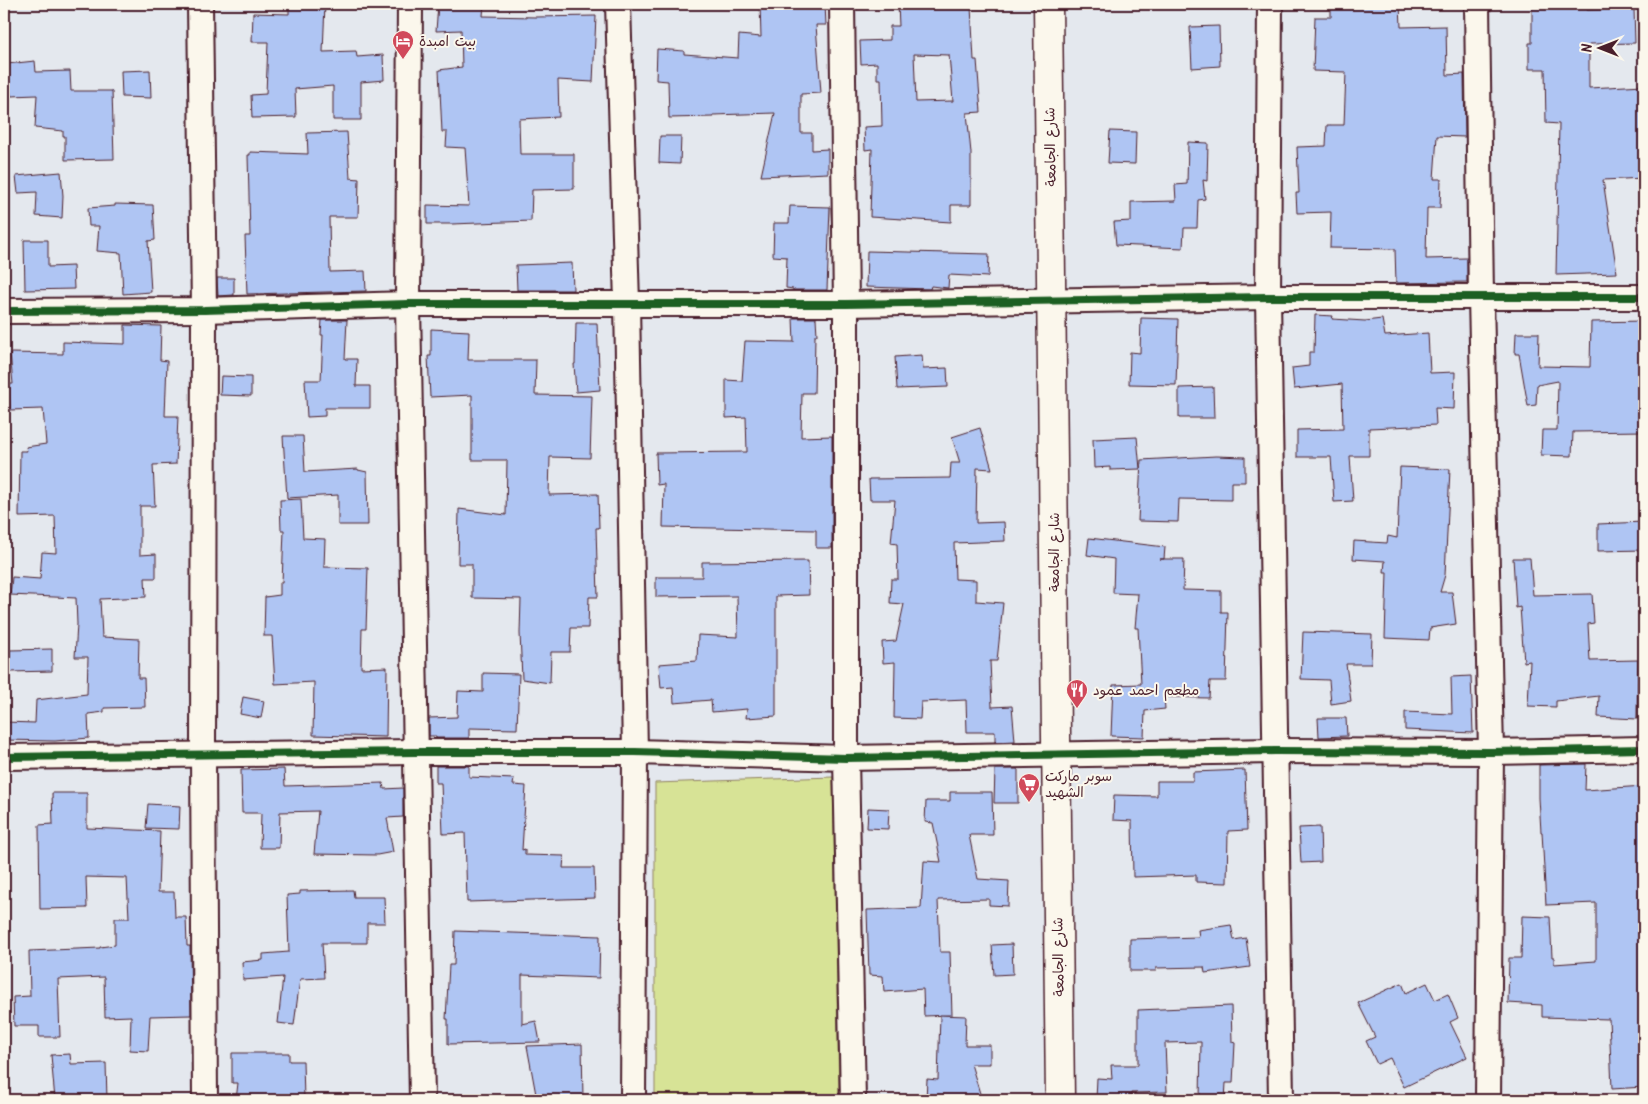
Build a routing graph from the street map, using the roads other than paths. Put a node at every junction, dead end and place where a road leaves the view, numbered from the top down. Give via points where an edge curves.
1 (200, 4) edge
2 (410, 4) edge
3 (618, 4) edge
4 (842, 4) edge
5 (1048, 4) edge
6 (1270, 4) edge
7 (1478, 4) edge
8 (1268, 297) junction
9 (1481, 297) junction
10 (1644, 297) edge
11 (1052, 300) junction
12 (627, 303) junction
13 (408, 304) junction
14 (846, 304) junction
15 (204, 310) junction
16 (4, 311) edge
17 (1644, 749) edge
18 (415, 752) junction
19 (635, 752) junction
20 (1276, 752) junction
21 (1491, 752) junction
22 (203, 755) junction
23 (1055, 756) junction
24 (4, 758) edge
25 (846, 758) junction
26 (204, 1100) edge
27 (422, 1100) edge
28 (633, 1100) edge
29 (853, 1100) edge
30 (1060, 1100) edge
31 (1281, 1100) edge
32 (1488, 1100) edge

1 - 15 street
2 - 13 street
3 - 12 street
4 - 14 street
5 - 11 street, شارع الجامعة
6 - 8 street
7 - 9 street
8 - 9 street
8 - 11 street
8 - 20 street
9 - 10 street
9 - 21 street
11 - 14 street
11 - 23 street, شارع الجامعة
12 - 13 street
12 - 14 street
12 - 19 street
13 - 15 street
13 - 18 street
14 - 25 street
15 - 16 street
15 - 22 street
17 - 21 street
18 - 19 street
18 - 22 street
18 - 27 street
19 - 25 street
19 - 28 street
20 - 21 street
20 - 23 street
20 - 31 street
21 - 32 street
22 - 24 street
22 - 26 street
23 - 25 street
23 - 30 street, شارع الجامعة
25 - 29 street

